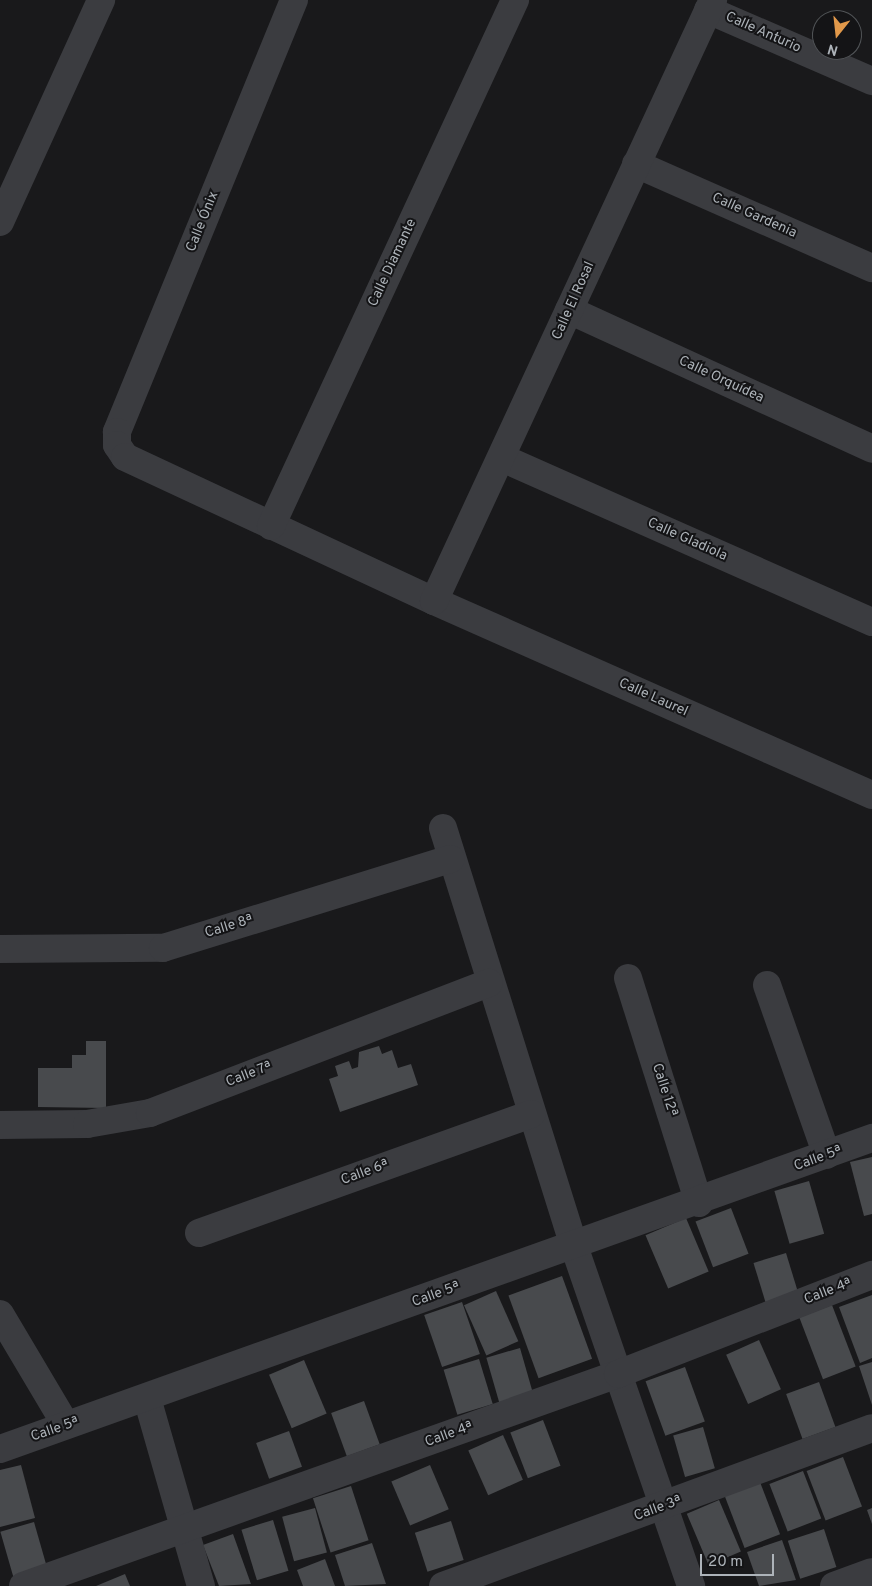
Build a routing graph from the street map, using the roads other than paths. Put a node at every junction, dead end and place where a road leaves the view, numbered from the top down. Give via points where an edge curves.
1 (100, 0) edge
2 (294, 0) edge
3 (515, 0) edge
4 (711, 5) edge
5 (872, 81) edge
6 (636, 164) junction
7 (0, 222) edge
8 (872, 268) edge
9 (569, 310) junction
10 (117, 445) joint
11 (872, 449) edge
12 (502, 458) junction
13 (271, 526) junction
14 (434, 601) junction
15 (872, 622) edge
16 (872, 795) edge
17 (443, 828) dead end
18 (451, 859) junction
19 (0, 948) edge
20 (628, 978) dead end
21 (489, 983) junction
22 (767, 985) dead end
23 (531, 1114) junction
24 (0, 1125) edge
25 (872, 1138) edge
26 (827, 1155) junction
27 (699, 1203) junction
28 (199, 1233) dead end
29 (574, 1246) junction
30 (872, 1275) edge
31 (0, 1314) edge
32 (618, 1374) junction
33 (148, 1398) junction
34 (66, 1426) junction
35 (872, 1428) edge
36 (0, 1449) edge
37 (663, 1507) junction
38 (184, 1530) junction
39 (872, 1572) edge
40 (23, 1586) edge
41 (201, 1586) edge
42 (443, 1586) edge
43 (691, 1586) edge
44 (834, 1586) edge

1 - 7 street
2 - 10 street, Calle Ónix via 117,432
3 - 13 street, Calle Diamante
4 - 5 street, Calle Anturio
4 - 6 street, Calle El Rosal
6 - 8 street, Calle Gardenia
6 - 9 street, Calle El Rosal
9 - 11 street, Calle Orquídea
9 - 12 street, Calle El Rosal
10 - 13 street, Calle Laurel via 125,457
12 - 14 street, Calle El Rosal
12 - 15 street, Calle Gladiola
13 - 14 street, Calle Laurel
14 - 16 street, Calle Laurel
17 - 18 street
18 - 19 street, Calle 8ª via 163,948
18 - 21 street
20 - 27 street, Calle 12ª
21 - 23 street
21 - 24 street, Calle 7ª via 150,1113 87,1124
22 - 26 street
23 - 28 street, Calle 6ª
23 - 29 street
25 - 26 street, Calle 5ª
26 - 27 street, Calle 5ª
27 - 29 street, Calle 5ª
29 - 32 street
29 - 33 street, Calle 5ª
30 - 32 street, Calle 4ª
31 - 34 street
32 - 37 street
32 - 38 street, Calle 4ª
33 - 34 street, Calle 5ª
33 - 38 street
34 - 36 street, Calle 5ª
35 - 37 street, Calle 3ª
37 - 42 street, Calle 3ª
37 - 43 street
38 - 40 street, Calle 4ª
38 - 41 street
39 - 44 street

